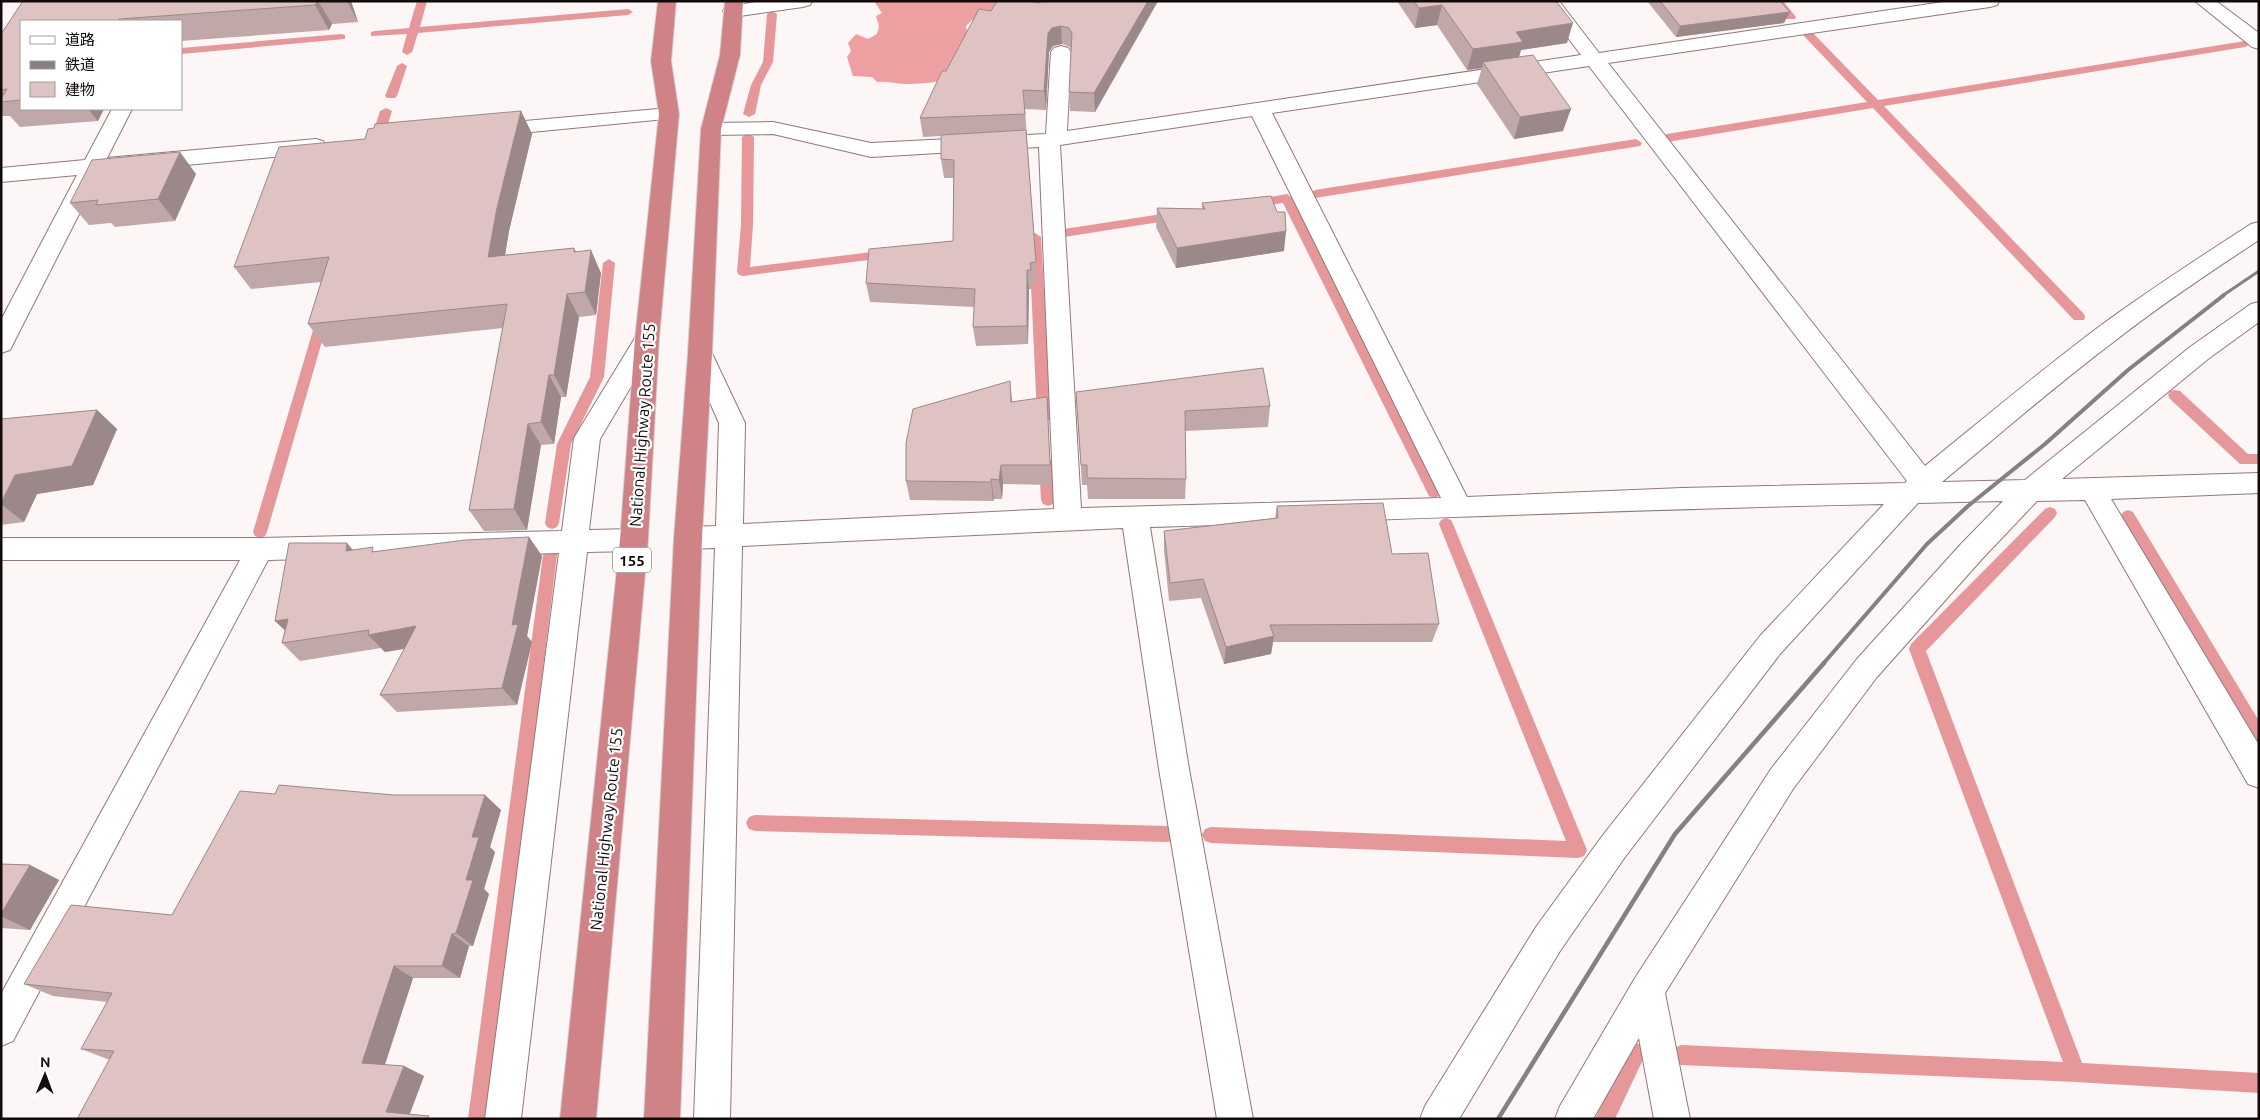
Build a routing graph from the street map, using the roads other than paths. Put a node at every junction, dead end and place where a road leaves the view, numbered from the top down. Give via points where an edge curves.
1 (667, 1) edge
2 (803, 1) edge
3 (1549, 1) edge
4 (1990, 1) edge
5 (2204, 1) edge
6 (734, 6) edge
7 (2259, 43) edge
8 (1061, 52) dead end
9 (1594, 59) junction
10 (1259, 109) junction
11 (121, 110) edge
12 (669, 114) junction
13 (711, 130) junction
14 (475, 132) edge
15 (1052, 140) junction
16 (340, 144) edge
17 (91, 167) junction
18 (1, 175) edge
19 (2259, 229) edge
20 (2259, 310) edge
21 (647, 339) junction
22 (1, 344) edge
23 (700, 353) junction
24 (2259, 483) edge
25 (1917, 488) junction
26 (2092, 489) junction
27 (2031, 490) junction
28 (1459, 508) junction
29 (1135, 518) junction
30 (1068, 519) junction
31 (727, 536) junction
32 (688, 538) junction
33 (634, 540) junction
34 (575, 541) junction
35 (1, 549) edge
36 (260, 549) junction
37 (2259, 774) edge
38 (1647, 990) junction
39 (1, 1029) edge
40 (503, 1119) edge
41 (578, 1119) edge
42 (662, 1119) edge
43 (712, 1119) edge
44 (1235, 1119) edge
45 (1438, 1119) edge
46 (1573, 1119) edge
47 (1672, 1119) edge

1 - 12 highway, National Highway Route 155 / 155 via 661,62
2 - 6 street
3 - 9 street
4 - 9 street
5 - 7 street
6 - 13 highway via 730,55
8 - 15 street
9 - 10 street
9 - 25 street
10 - 15 street
10 - 28 street
11 - 17 street
12 - 14 street
12 - 21 highway, National Highway Route 155 / 155
13 - 15 street via 773,128 871,150
13 - 23 highway
15 - 30 street
16 - 17 street
17 - 18 street
17 - 22 street
19 - 25 street via 2108,332
20 - 27 street via 2199,353
21 - 33 highway, National Highway Route 155 / 155
21 - 34 street via 587,438
23 - 31 street via 732,423
23 - 32 highway
24 - 26 street
25 - 27 street
25 - 28 street
25 - 45 street via 1770,645 1614,846 1548,939
26 - 27 street
26 - 37 street
27 - 38 street via 1909,620 1829,717 1782,779
28 - 29 street
29 - 30 street
29 - 44 street via 1174,768
30 - 31 street
31 - 32 street
31 - 43 street
32 - 42 highway
33 - 34 street
33 - 41 highway, National Highway Route 155 / 155
34 - 36 street
34 - 40 street
35 - 36 street
36 - 39 street
38 - 46 street
38 - 47 street

